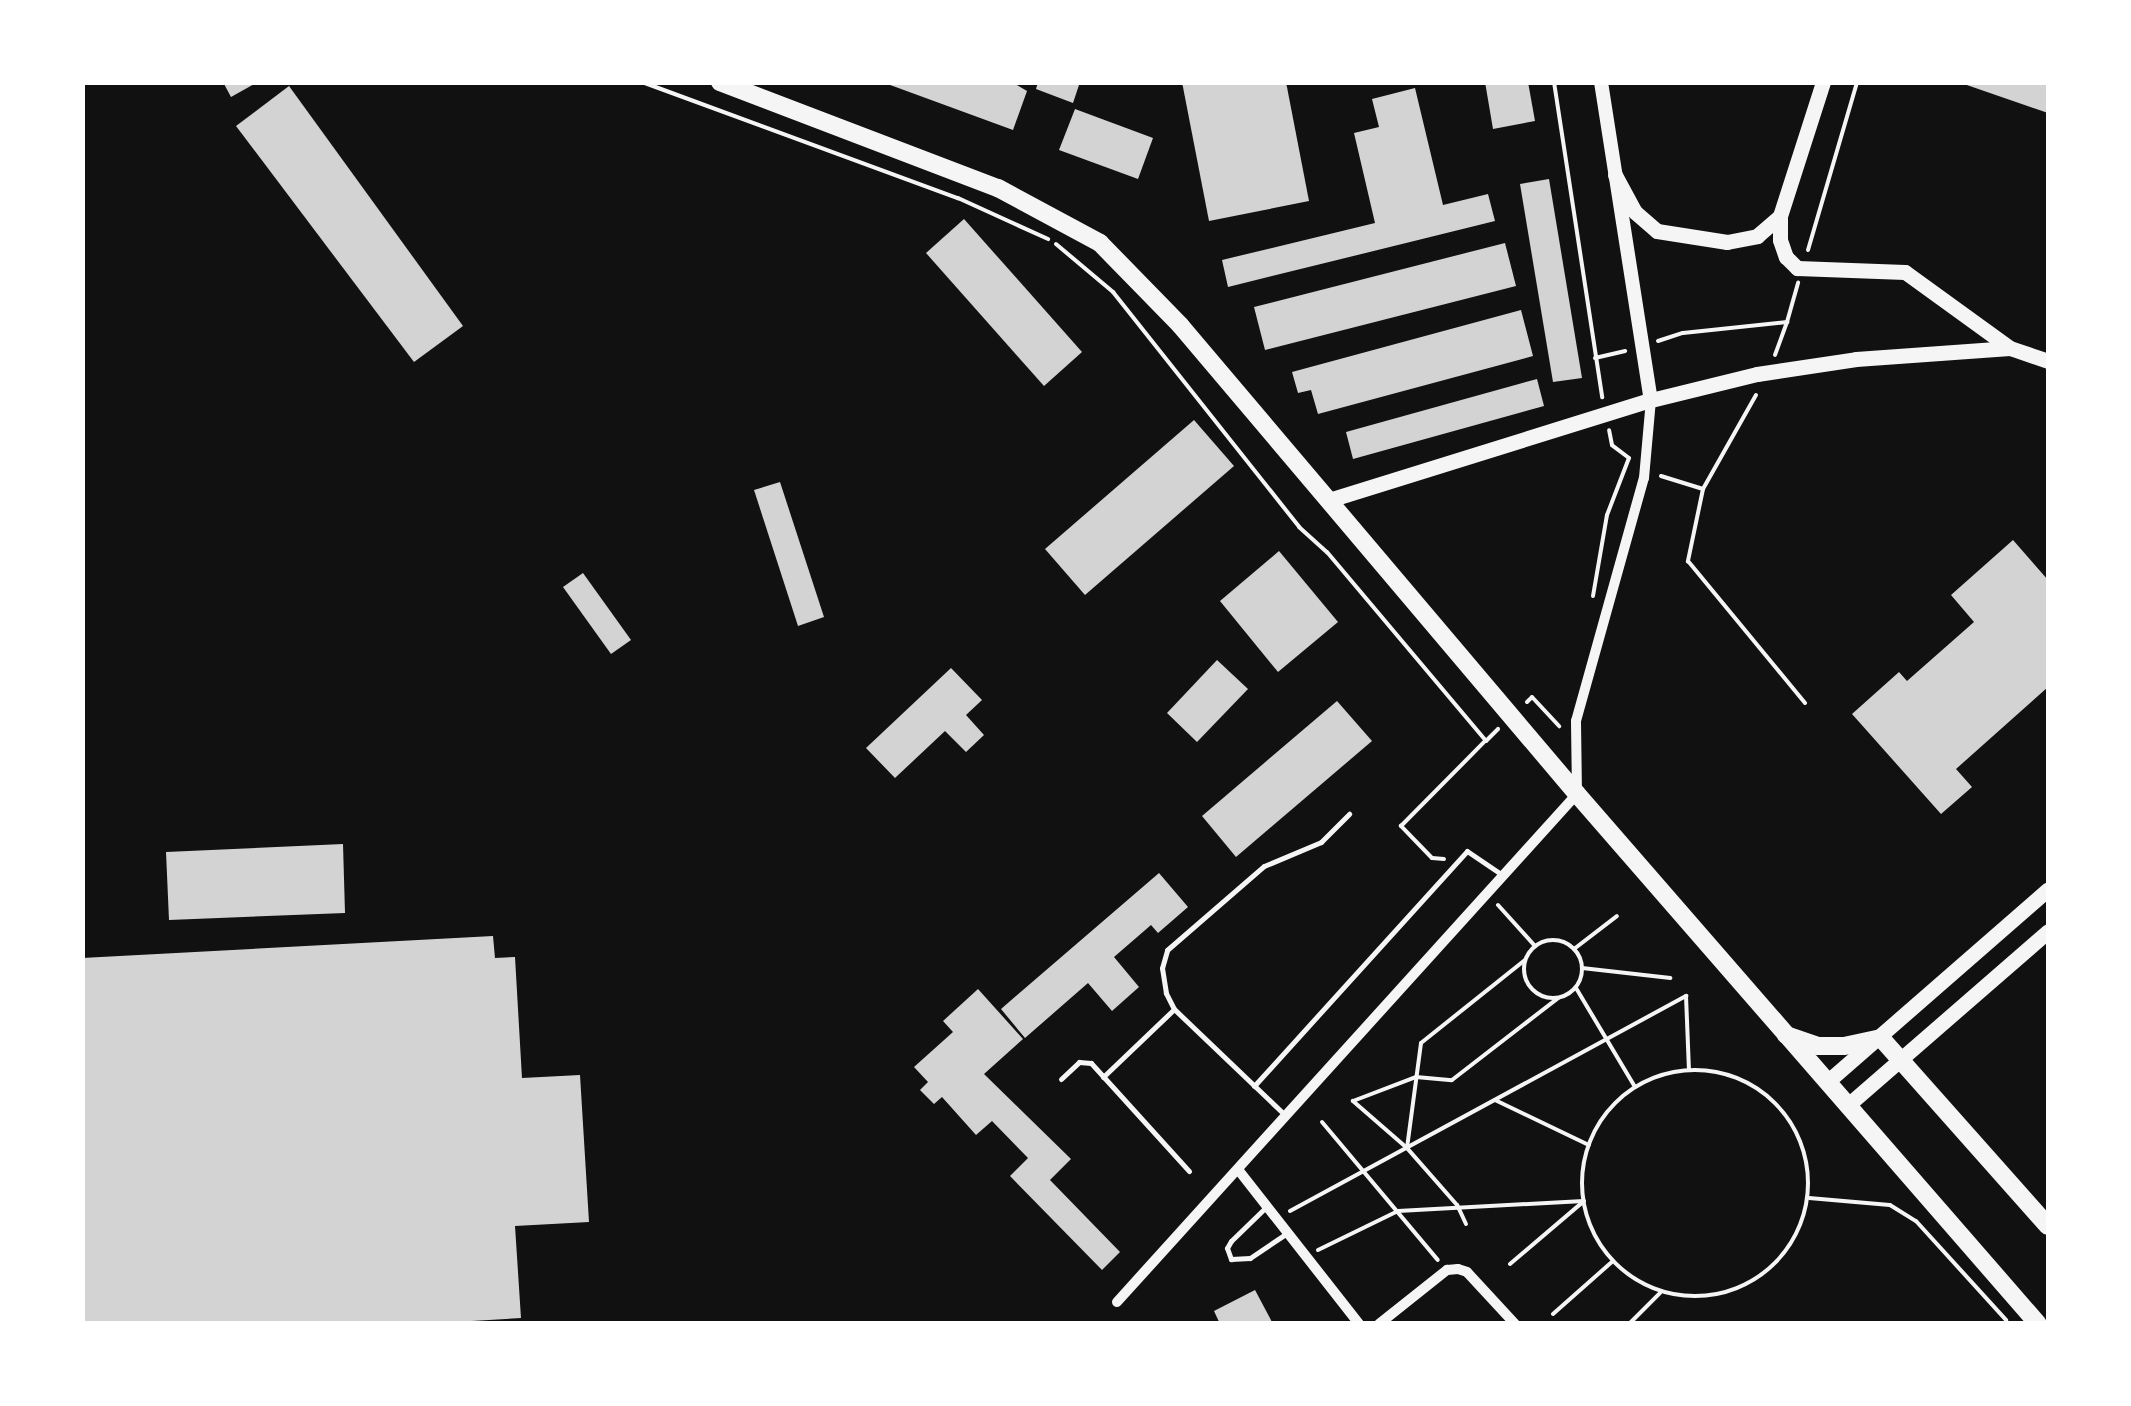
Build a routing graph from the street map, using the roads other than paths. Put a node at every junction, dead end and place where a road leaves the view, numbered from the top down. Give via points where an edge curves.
1 (720, 82) edge
2 (1602, 82) edge
3 (1822, 82) edge
4 (1615, 175) junction
5 (1780, 216) junction
6 (2010, 348) junction
7 (2048, 361) edge
8 (1651, 400) junction
9 (1329, 500) junction
10 (1577, 794) junction
11 (1349, 814) dead end
12 (1504, 876) junction
13 (2048, 888) edge
14 (2048, 931) edge
15 (1174, 1009) junction
16 (1784, 1034) junction
17 (1882, 1038) junction
18 (1900, 1060) junction
19 (1103, 1077) junction
20 (1061, 1079) dead end
21 (1827, 1082) junction
22 (1254, 1086) junction
23 (1848, 1105) junction
24 (1286, 1116) junction
25 (1188, 1171) dead end
26 (1240, 1172) junction
27 (1266, 1206) junction
28 (2048, 1226) edge
29 (1287, 1233) junction
30 (1117, 1302) dead end
31 (1359, 1324) edge
32 (1379, 1324) edge
33 (1515, 1324) edge
34 (2038, 1324) edge

1 - 9 main road via 998,188 1100,242 1180,324
2 - 4 street
3 - 5 main road
4 - 5 main road via 1635,212 1657,231 1744,242
4 - 8 street
5 - 6 main road via 1786,257 1802,269 1905,272
6 - 7 main road
6 - 8 main road via 1856,359
8 - 9 main road
8 - 10 street via 1646,472 1576,721
9 - 10 main road
10 - 12 street
10 - 16 main road
11 - 15 lane via 1321,842 1264,866 1167,950 1162,981
12 - 22 lane via 1468,851
12 - 24 street
13 - 17 main road
14 - 18 main road
15 - 19 lane
15 - 22 lane
16 - 17 main road via 1818,1046
16 - 21 main road
17 - 18 main road
17 - 21 main road
18 - 23 main road
18 - 28 main road
19 - 20 lane via 1086,1061
19 - 25 lane
21 - 23 main road
22 - 24 lane
23 - 34 main road
24 - 26 street
26 - 27 street
26 - 30 street
27 - 29 street
27 - 29 lane via 1231,1241 1228,1256 1250,1258
29 - 31 street
32 - 33 street via 1446,1270 1467,1272

